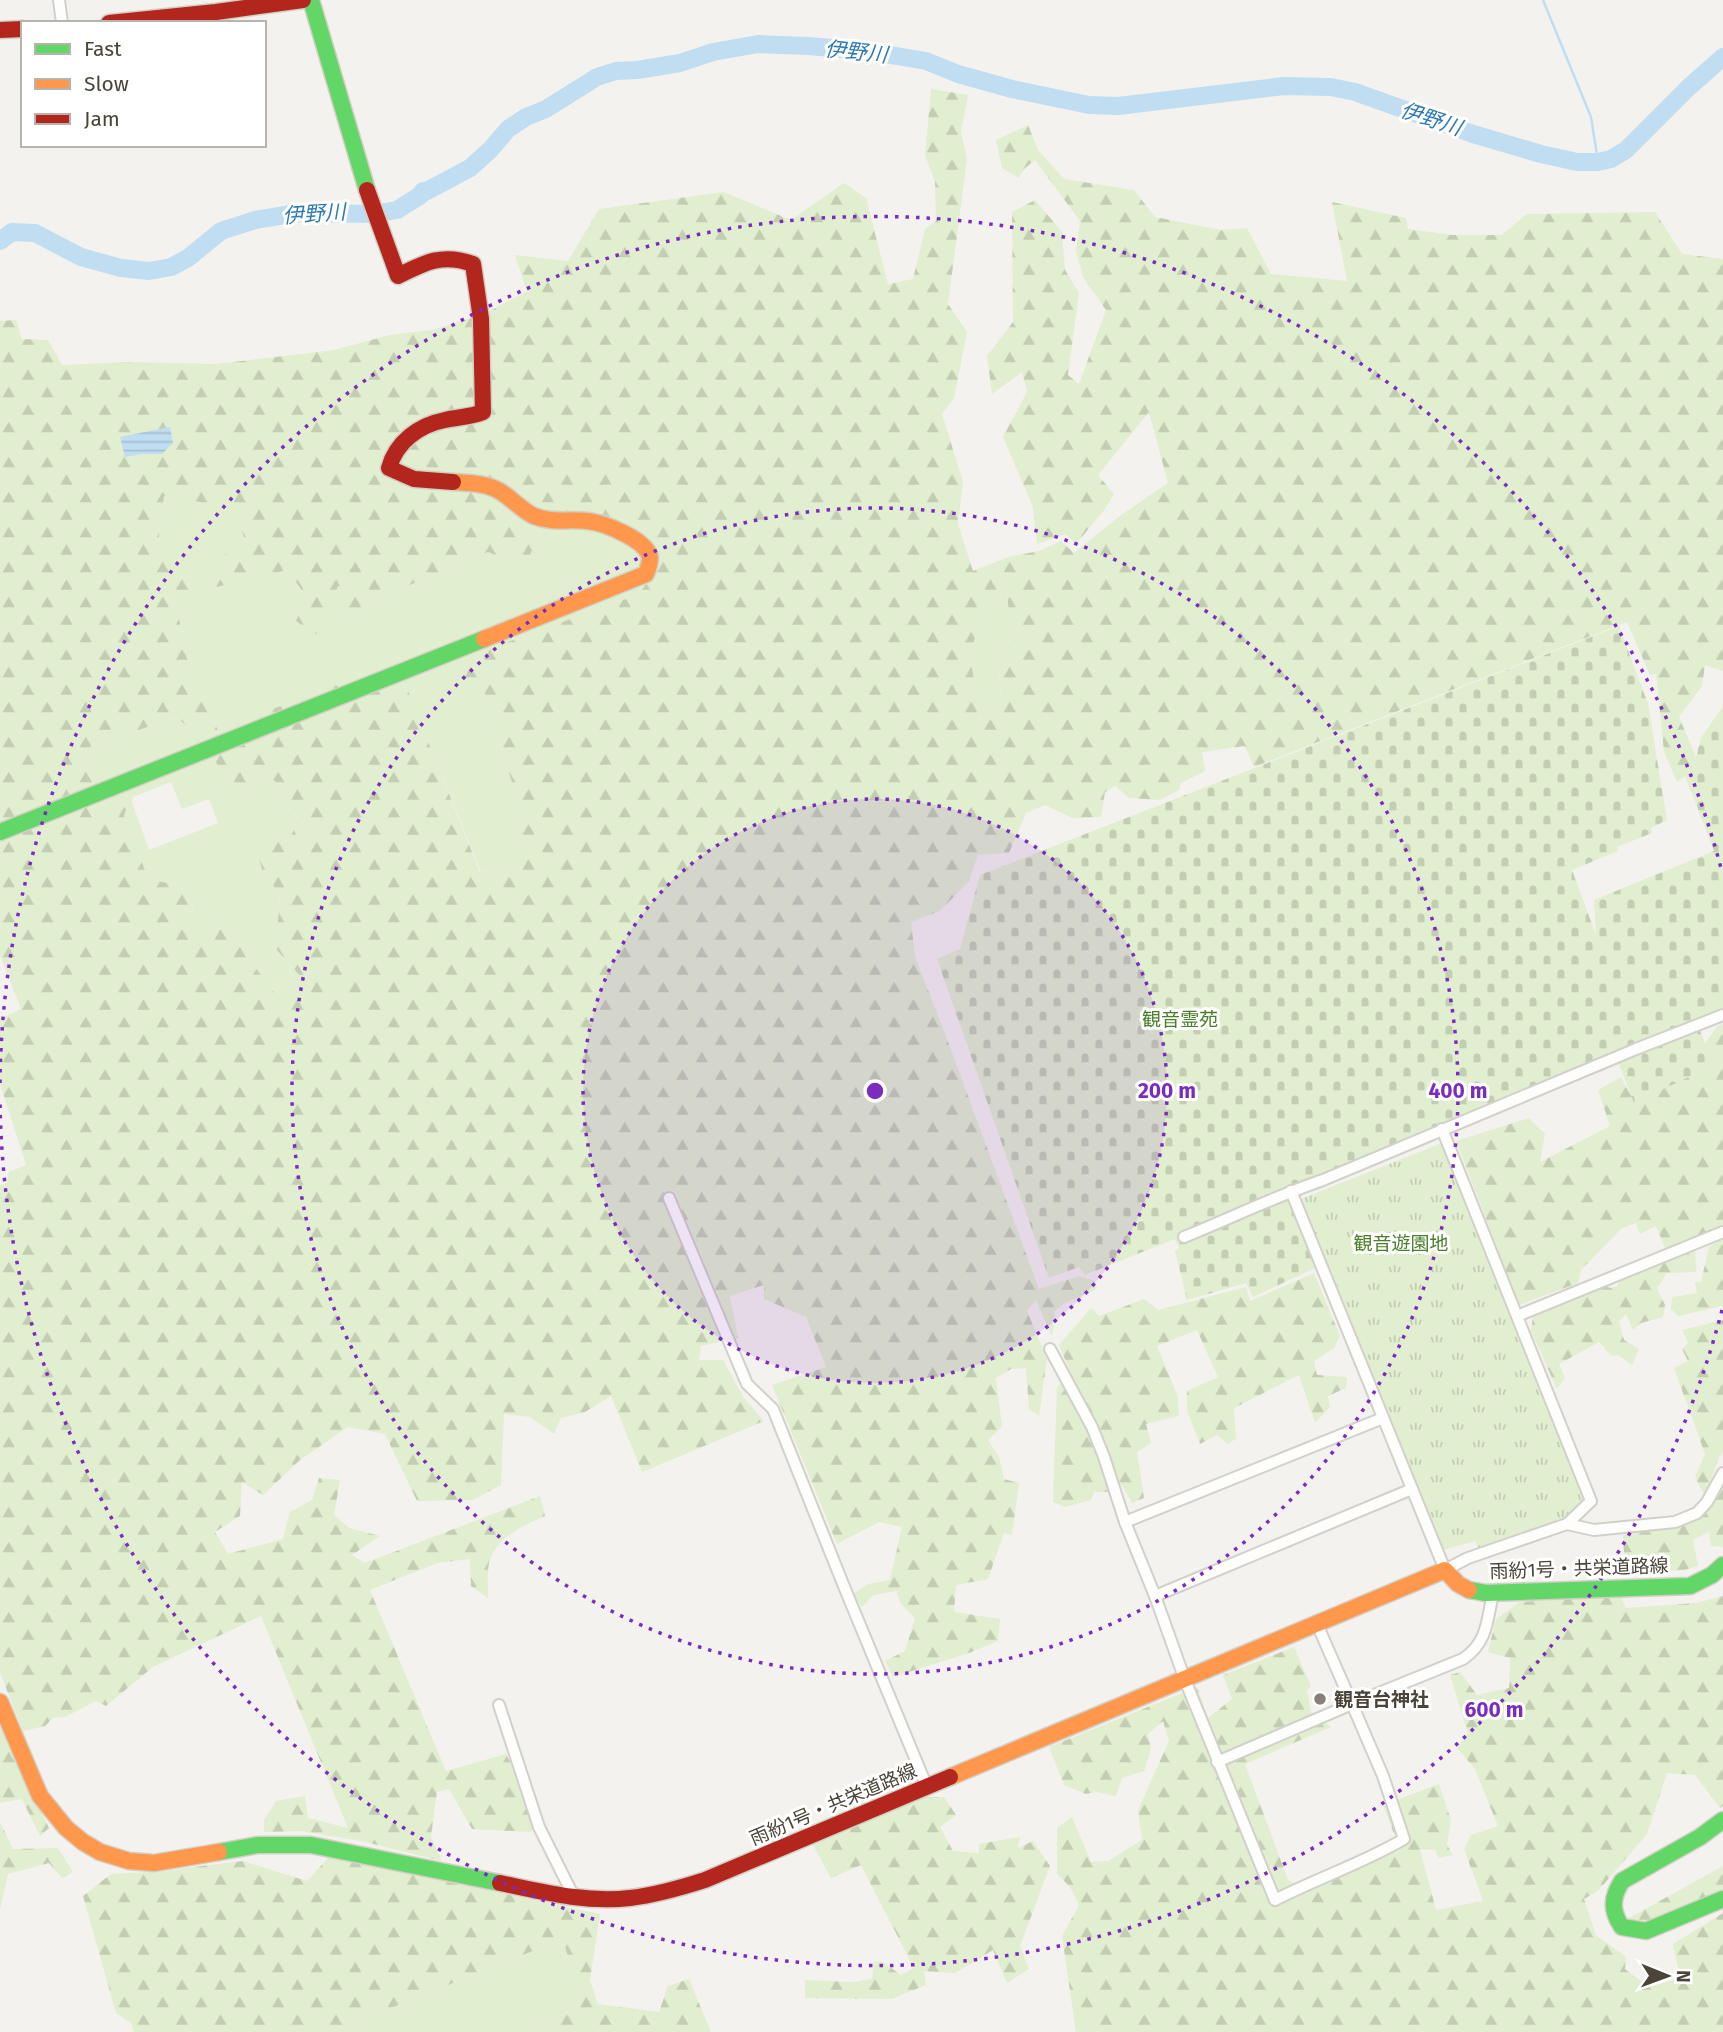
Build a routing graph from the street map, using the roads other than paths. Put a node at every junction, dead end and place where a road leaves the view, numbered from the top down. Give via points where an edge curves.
1 (59, 0) edge
2 (303, 0) edge
3 (311, 0) edge
4 (62, 21) edge
5 (128, 21) edge
6 (21, 29) edge
7 (0, 30) edge
8 (0, 832) edge
9 (1723, 1015) edge
10 (1442, 1129) junction
11 (1291, 1191) junction
12 (669, 1198) dead end
13 (1723, 1232) edge
14 (1184, 1237) dead end
15 (1517, 1316) junction
16 (1050, 1349) dead end
17 (1383, 1418) junction
18 (1723, 1473) edge
19 (1412, 1489) junction
20 (1125, 1522) junction
21 (1567, 1524) junction
22 (1723, 1565) edge
23 (1445, 1570) junction
24 (1493, 1593) junction
25 (1155, 1596) junction
26 (1317, 1624) junction
27 (1185, 1680) junction
28 (0, 1702) edge
29 (1352, 1704) junction
30 (499, 1705) dead end
31 (1217, 1762) junction
32 (927, 1787) junction
33 (1723, 1820) edge
34 (574, 1897) junction
35 (1723, 1899) edge

1 - 4 street
2 - 5 street
3 - 8 street via 398,276 438,257 473,264 476,278 483,412 423,427 390,458 389,468 408,478 493,488 534,516 592,522 628,536 648,553 646,574
6 - 7 street
9 - 10 street
10 - 11 street
10 - 15 street
11 - 14 street
11 - 17 street
12 - 32 street via 747,1384 773,1409
13 - 15 street
15 - 21 street via 1591,1501
16 - 20 street via 1092,1427
17 - 19 street
17 - 20 street
18 - 21 street via 1697,1513 1675,1522 1594,1530
19 - 23 street
19 - 25 street
20 - 25 street
21 - 23 street
22 - 24 street, 雨紛1号・共栄道路線 via 1690,1586
23 - 24 street, 雨紛1号・共栄道路線 via 1468,1591
23 - 26 street, 雨紛1号・共栄道路線
24 - 29 street via 1475,1651
25 - 27 street
26 - 27 street, 雨紛1号・共栄道路線
26 - 29 street
27 - 31 street
27 - 32 street, 雨紛1号・共栄道路線
28 - 34 street, 雨紛1号・共栄道路線 via 40,1796 66,1828 100,1852 153,1863 258,1845 311,1845
29 - 31 street
29 - 31 street via 1404,1839 1275,1900
30 - 34 street via 539,1827
32 - 34 street, 雨紛1号・共栄道路線 via 672,1891 618,1900
33 - 35 street via 1622,1881 1614,1892 1612,1908 1622,1927 1646,1931

